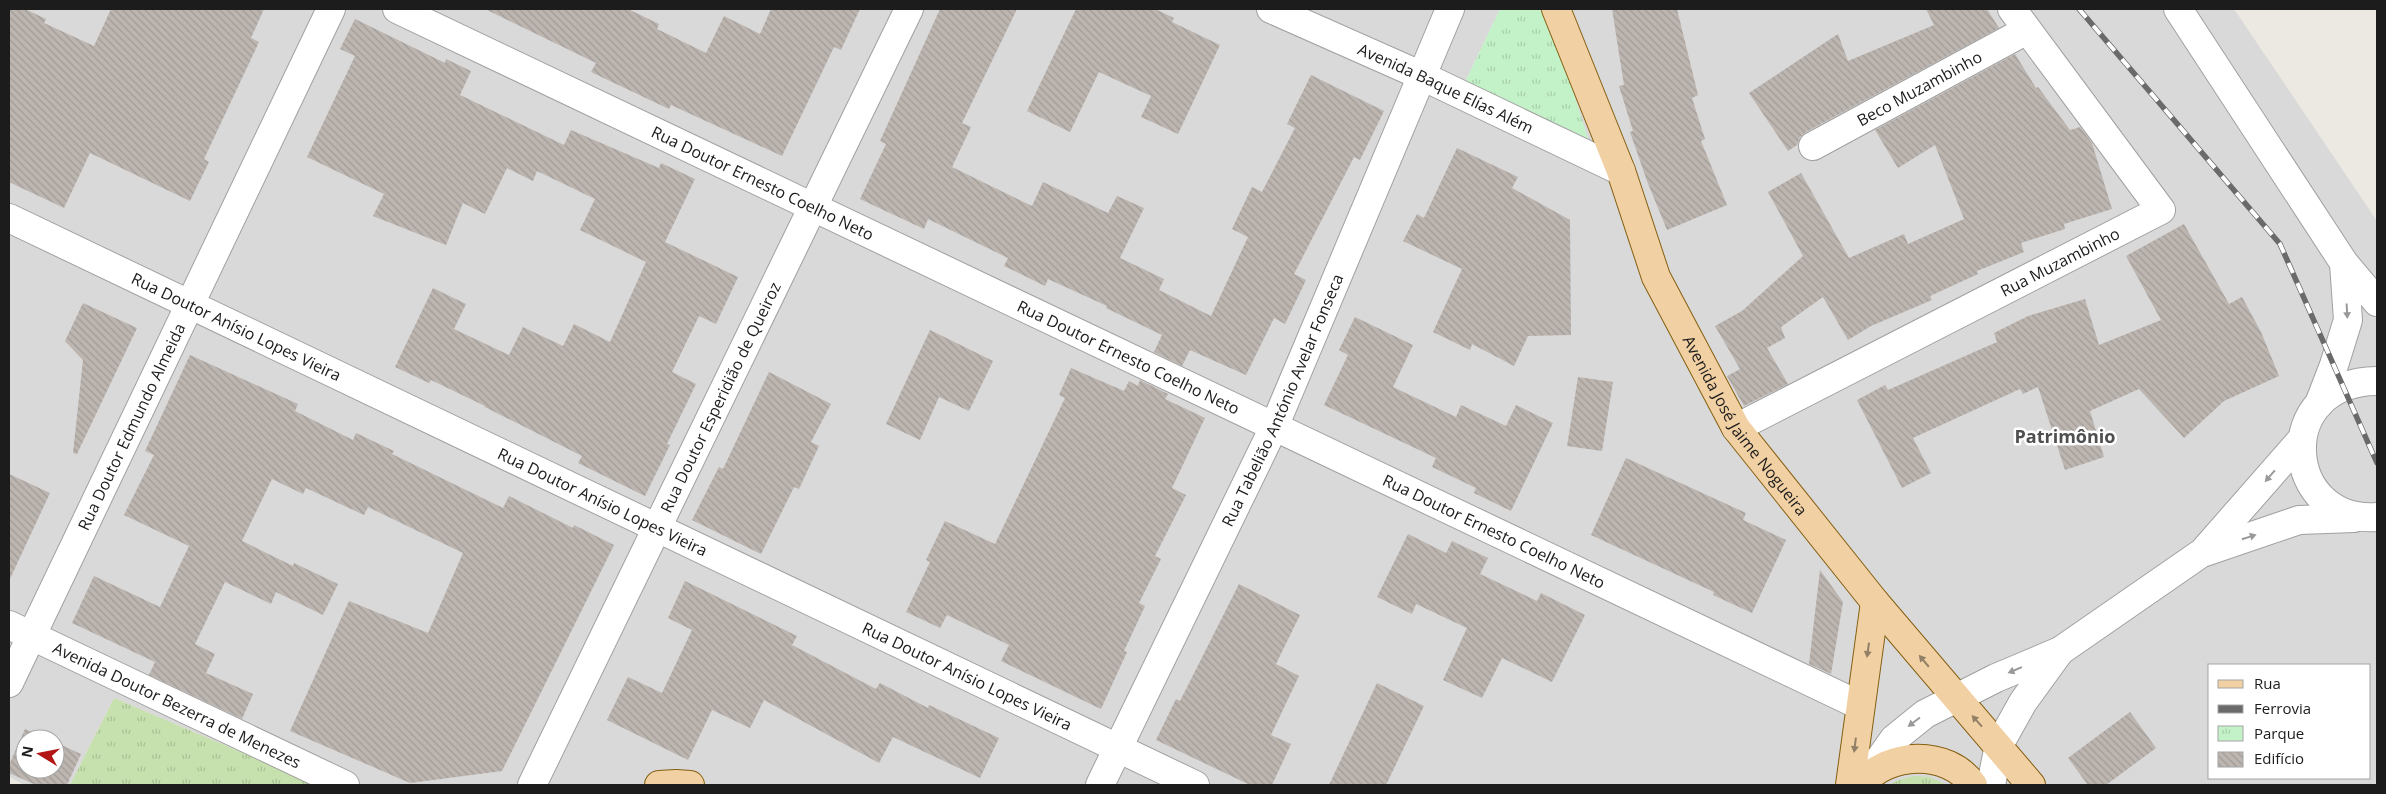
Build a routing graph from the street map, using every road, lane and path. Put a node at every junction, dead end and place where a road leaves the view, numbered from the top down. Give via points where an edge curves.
1 (331, 9) edge
2 (397, 9) edge
3 (908, 9) edge
4 (1271, 9) edge
5 (1450, 9) edge
6 (1556, 9) edge
7 (2178, 9) edge
8 (2019, 19) edge
9 (1420, 75) junction
10 (1813, 146) dead end
11 (1621, 172) junction
12 (812, 207) junction
13 (9, 218) edge
14 (2344, 263) junction
15 (2377, 302) edge
16 (190, 305) junction
17 (2377, 381) edge
18 (2318, 404) junction
19 (1274, 427) junction
20 (1736, 428) junction
21 (2302, 439) junction
22 (2373, 517) edge
23 (657, 528) junction
24 (2203, 552) junction
25 (1875, 602) junction
26 (20, 631) edge
27 (2060, 651) junction
28 (9, 684) edge
29 (1956, 698) junction
30 (1860, 705) junction
31 (1999, 745) junction
32 (1118, 749) junction
33 (1860, 782) edge
34 (345, 785) edge
35 (532, 785) edge
36 (659, 785) edge
37 (690, 785) edge
38 (1100, 785) edge
39 (1195, 785) edge
40 (1973, 785) edge
41 (1991, 785) edge
42 (2031, 785) edge

1 - 16 street, Rua Doutor Edmundo Almeida
2 - 12 street, Rua Doutor Ernesto Coelho Neto
3 - 12 street, Rua Doutor Esperidião de Queiroz
4 - 9 street, Avenida Baque Elías Além
5 - 9 street, Rua Tabelião António Avelar Fonseca
6 - 11 main road, Avenida José Jaime Nogueira
7 - 14 street
8 - 10 street, Beco Muzambinho
8 - 20 street, Rua Muzambinho via 2161,210
9 - 11 street, Avenida Baque Elías Além
9 - 19 street, Rua Tabelião António Avelar Fonseca
11 - 20 main road, Avenida José Jaime Nogueira via 1656,277
12 - 19 street, Rua Doutor Ernesto Coelho Neto
12 - 23 street, Rua Doutor Esperidião de Queiroz
13 - 16 street, Rua Doutor Anísio Lopes Vieira
14 - 15 street
14 -> 18 street via 2348,320
16 - 23 street, Rua Doutor Anísio Lopes Vieira
16 - 26 street, Rua Doutor Edmundo Almeida
17 - 18 street via 2344,386
18 - 21 street via 2307,420
19 - 30 street, Rua Doutor Ernesto Coelho Neto
19 - 32 street, Rua Tabelião António Avelar Fonseca
20 - 25 main road, Avenida José Jaime Nogueira
21 - 22 street via 2307,477 2318,494 2341,511
21 -> 24 street
24 -> 22 street via 2299,520
23 - 32 street, Rua Doutor Anísio Lopes Vieira
23 - 35 street, Rua Doutor Esperidião de Queiroz
24 - 27 street
29 -> 25 main road, Avenida José Jaime Nogueira
25 -> 30 main road
26 - 28 street, Rua Doutor Edmundo Almeida
26 - 34 street, Avenida Doutor Bezerra de Menezes
27 -> 29 street
27 - 31 street via 2023,702
31 -> 29 main road, Avenida José Jaime Nogueira
29 -> 33 street via 1911,724 1894,738
30 -> 33 main road
31 - 41 street
31 - 42 main road, Avenida José Jaime Nogueira
32 - 38 street, Rua Tabelião António Avelar Fonseca
32 - 39 street, Rua Doutor Anísio Lopes Vieira
33 - 40 main road via 1900,759 1936,760 1967,776
36 - 37 main road

